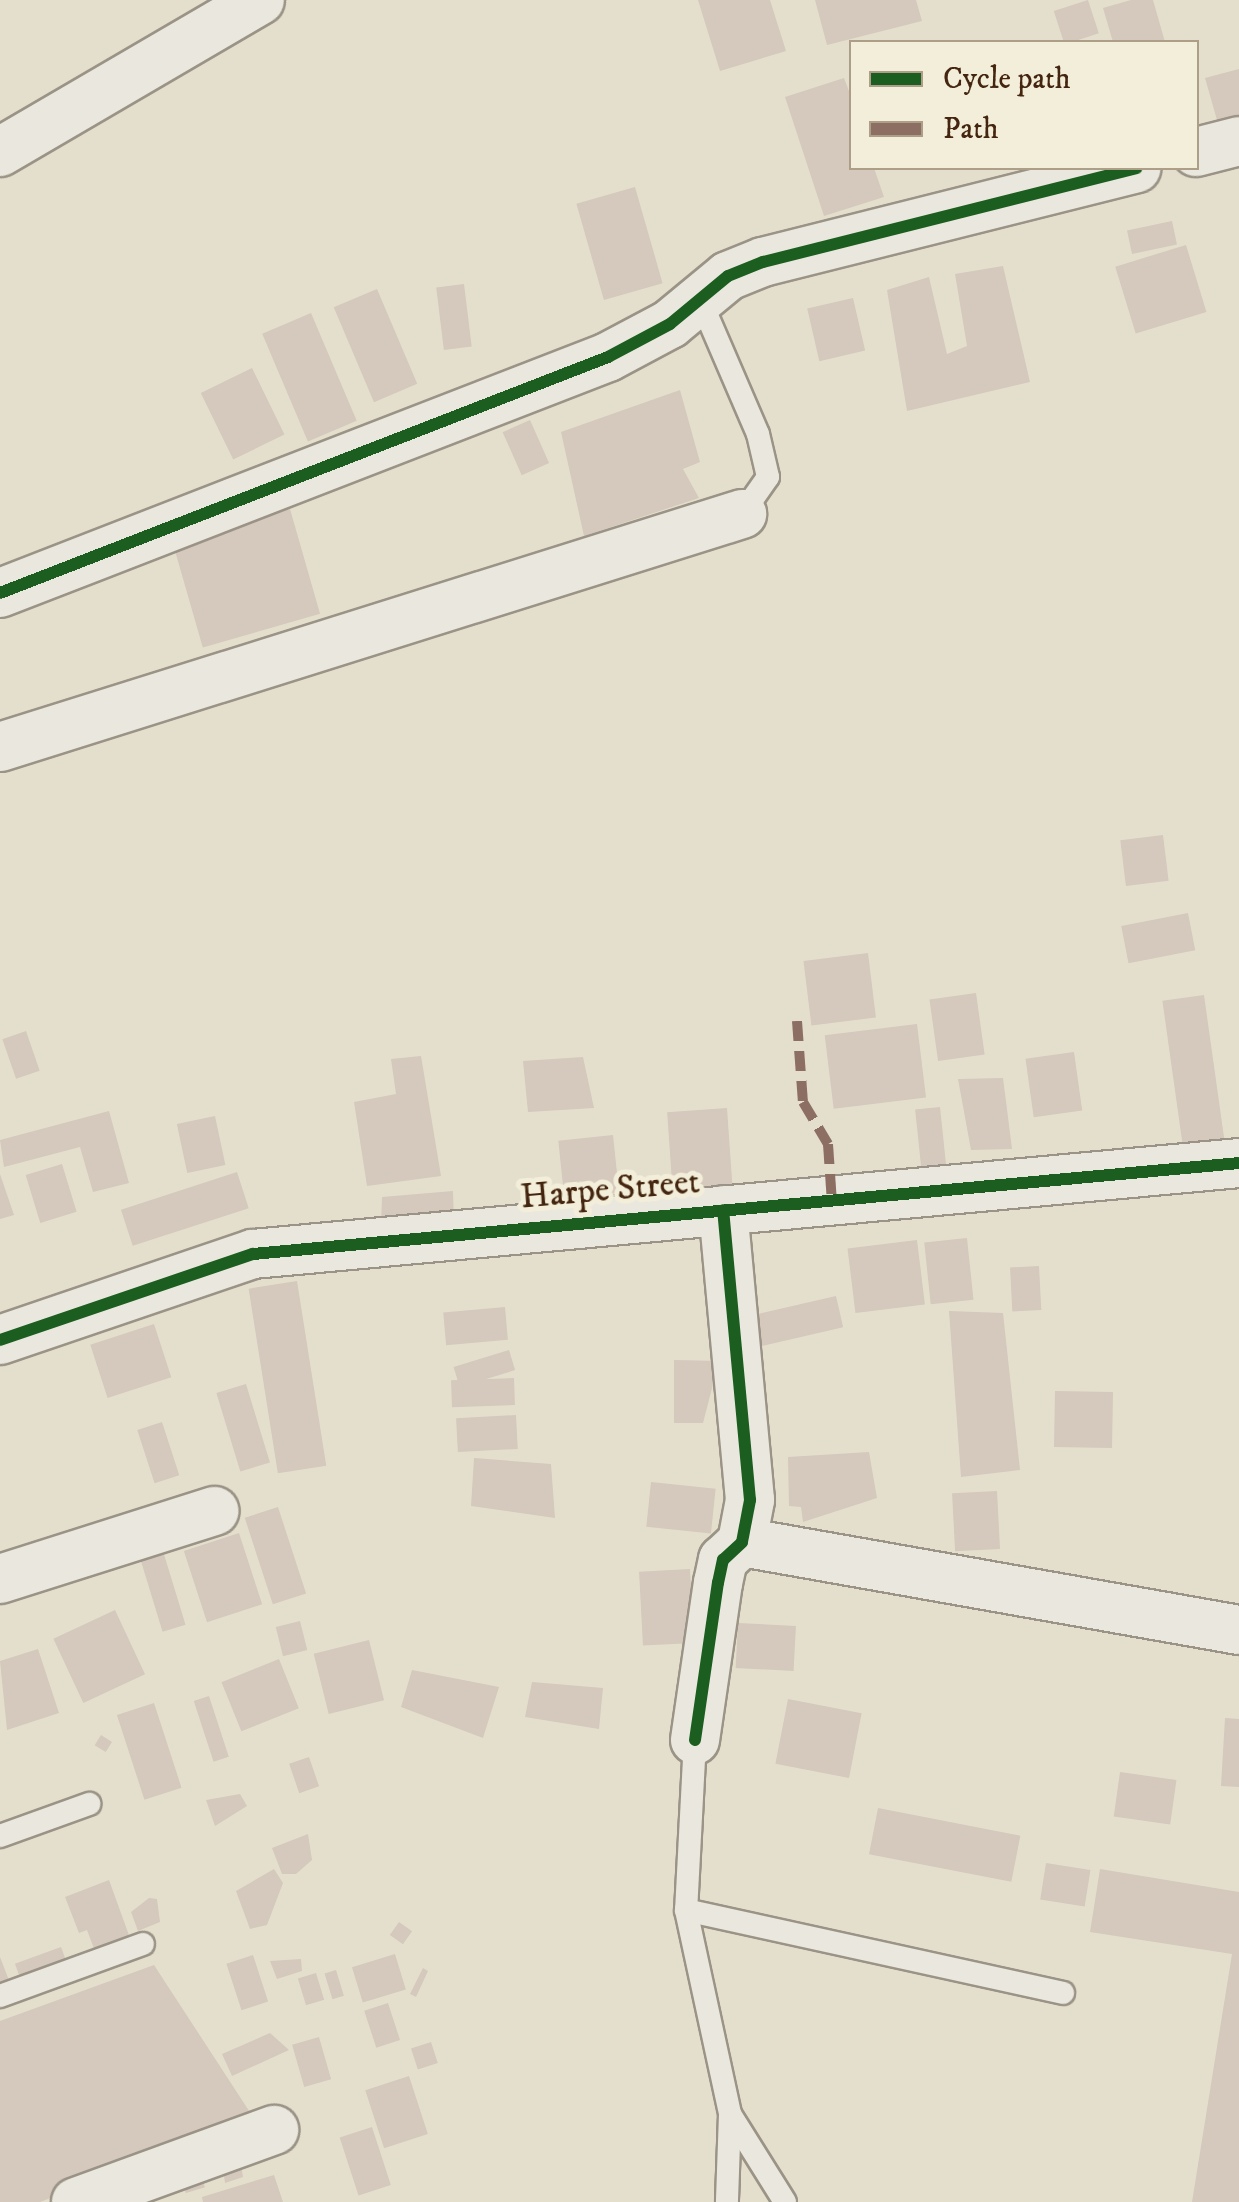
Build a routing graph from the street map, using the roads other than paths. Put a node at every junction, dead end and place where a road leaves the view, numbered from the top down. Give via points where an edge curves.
1 (260, 0) edge
2 (1239, 141) edge
3 (1199, 151) edge
4 (0, 152) edge
5 (1128, 170) edge
6 (699, 297) junction
7 (742, 514) joint
8 (0, 594) edge
9 (0, 747) edge
10 (1239, 1163) edge
11 (723, 1210) junction
12 (0, 1340) edge
13 (215, 1511) dead end
14 (742, 1542) junction
15 (0, 1578) edge
16 (1239, 1630) edge
17 (695, 1740) joint
18 (89, 1804) dead end
19 (0, 1836) edge
20 (686, 1910) junction
21 (143, 1944) dead end
22 (1063, 1993) dead end
23 (0, 1996) edge
24 (730, 2114) junction
25 (274, 2130) dead end
26 (76, 2202) edge
27 (727, 2202) edge
28 (785, 2202) edge

1 - 4 street
2 - 3 street
5 - 6 street via 763,262
6 - 7 lane via 744,399 768,477
6 - 8 street via 670,324 608,357
7 - 9 street
10 - 11 street, Harpe Street
11 - 12 street, Harpe Street via 253,1254
11 - 14 street via 750,1500
13 - 15 street
14 - 16 street
14 - 17 street via 723,1560
17 - 20 lane
18 - 19 lane
20 - 22 lane
20 - 24 lane
21 - 23 lane
24 - 27 lane
24 - 28 lane
25 - 26 street

